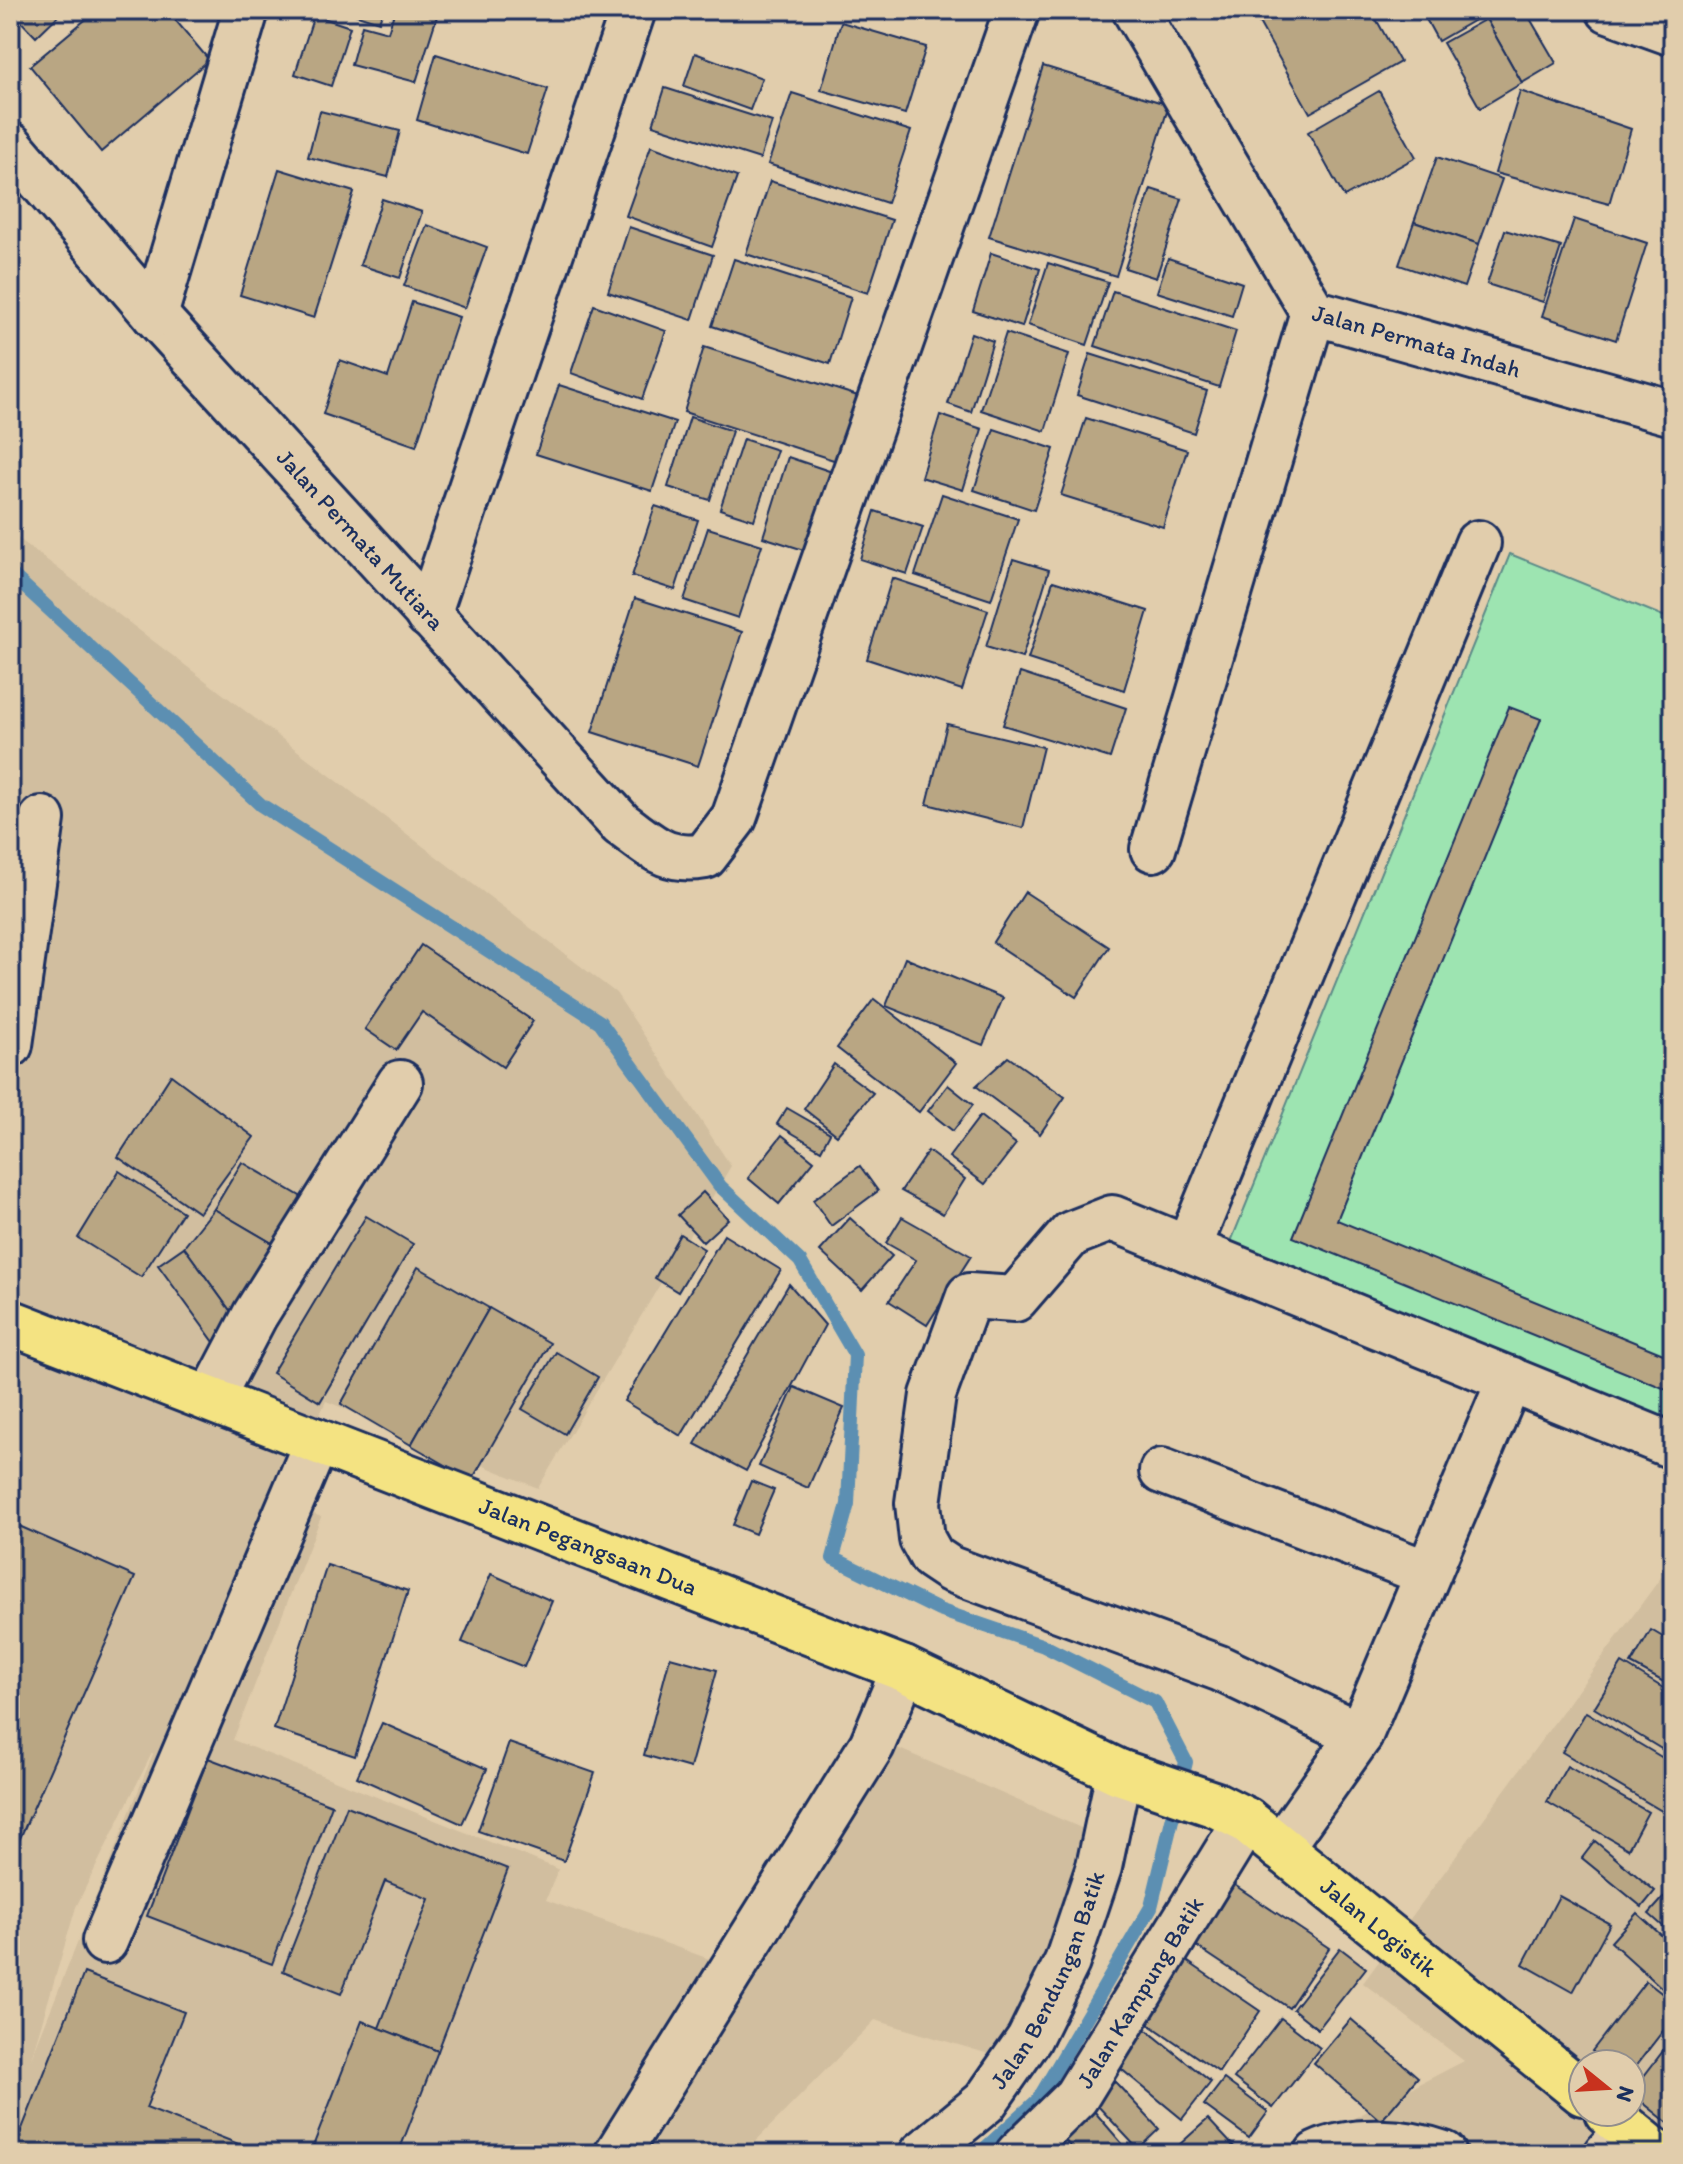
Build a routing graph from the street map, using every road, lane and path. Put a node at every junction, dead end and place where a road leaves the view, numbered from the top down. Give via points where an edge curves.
1 (246, 10) edge
2 (633, 10) edge
3 (1017, 10) edge
4 (1135, 10) edge
5 (1609, 10) edge
6 (1673, 33) edge
7 (10, 145) edge
8 (1313, 312) junction
9 (155, 315) junction
10 (1673, 413) edge
11 (1478, 543) dead end
12 (428, 615) junction
13 (42, 819) dead end
14 (1153, 849) dead end
15 (10, 1045) edge
16 (400, 1083) dead end
17 (1188, 1249) junction
18 (10, 1322) edge
19 (1510, 1379) junction
20 (211, 1399) junction
21 (317, 1441) junction
22 (1673, 1446) edge
23 (1162, 1471) dead end
24 (1427, 1573) junction
25 (904, 1669) junction
26 (1360, 1735) junction
27 (1139, 1780) junction
28 (1231, 1813) junction
29 (1280, 1848) junction
30 (105, 1941) dead end
31 (1567, 2080) edge
32 (617, 2154) edge
33 (922, 2154) edge
34 (1018, 2154) edge
35 (1317, 2154) edge
36 (1444, 2154) edge

1 - 9 street
2 - 12 street
3 - 12 street, Jalan Permata Mutiara via 734,818 705,856 665,856 621,824
4 - 8 street, Jalan Permata Indah
5 - 6 street
7 - 9 street, Jalan Permata Mutiara
8 - 10 street, Jalan Permata Indah
8 - 14 street
9 - 12 street, Jalan Permata Mutiara
11 - 17 street
13 - 15 street
16 - 20 street via 255,1315
17 - 19 street
17 - 26 street via 1112,1218 1071,1234 1015,1299 969,1296 933,1395 918,1503 922,1539 932,1557 950,1569 1219,1668
18 - 20 main road, Jalan Pegangsaan Dua
19 - 22 street
19 - 24 street
20 - 21 main road, Jalan Pegangsaan Dua
21 - 25 main road, Jalan Pegangsaan Dua
21 - 30 street
23 - 24 street
24 - 26 street
25 - 27 main road, Jalan Pegangsaan Dua
25 - 32 street via 872,1745
26 - 29 street
27 - 28 main road, Jalan Logistik
27 - 33 street, Jalan Bendungan Batik via 1099,1867 1072,1949 1029,2039 985,2102
28 - 29 main road, Jalan Logistik
28 - 34 street, Jalan Kampung Batik via 1076,2097
29 - 31 main road, Jalan Logistik
35 - 36 street via 1334,2146 1367,2145

